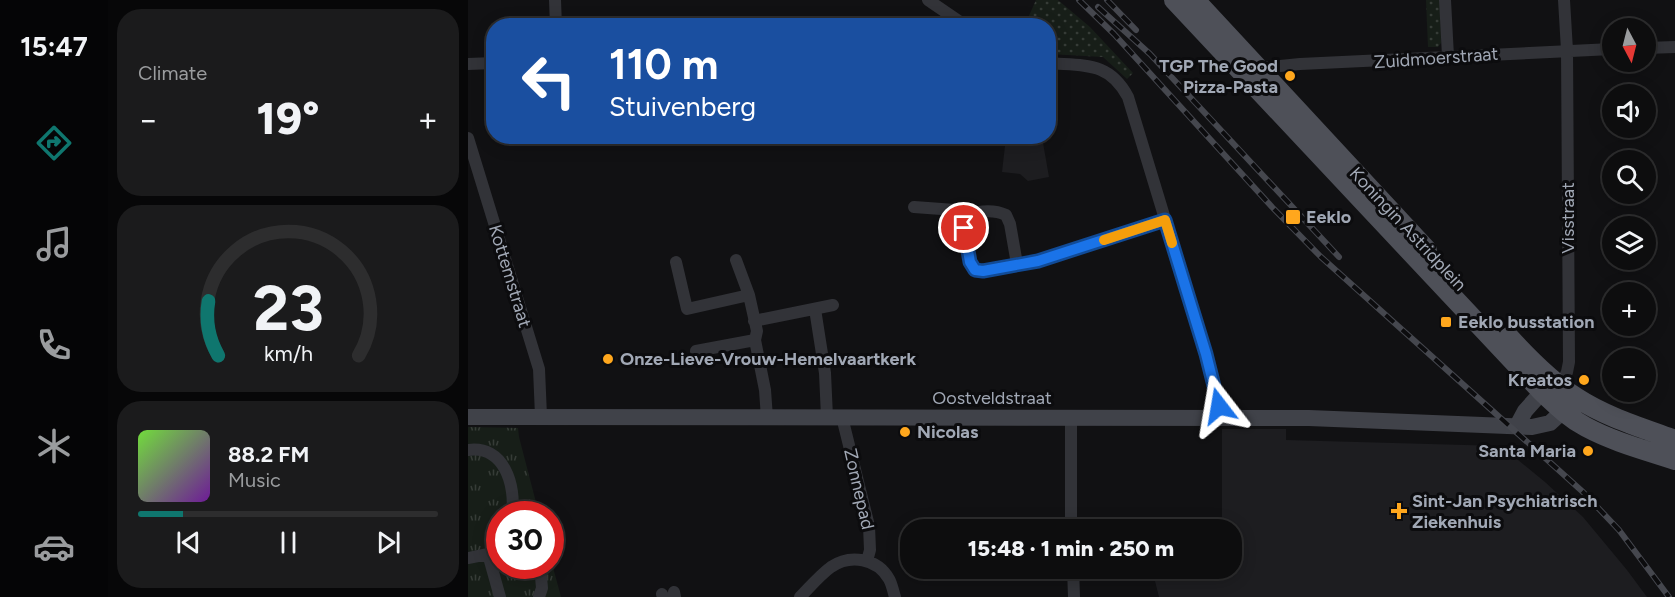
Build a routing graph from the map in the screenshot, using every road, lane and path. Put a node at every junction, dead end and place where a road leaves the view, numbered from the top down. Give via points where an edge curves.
1 (555, 0) edge
2 (928, 0) edge
3 (1174, 0) edge
4 (1195, 0) edge
5 (1445, 0) edge
6 (1564, 0) edge
7 (556, 18) edge
8 (954, 18) edge
9 (1675, 47) edge
10 (1656, 48) edge
11 (1602, 49) edge
12 (1567, 50) junction
13 (1448, 56) junction
14 (486, 63) edge
15 (468, 64) edge
16 (1056, 64) edge
17 (1253, 73) junction
18 (468, 138) edge
19 (914, 207) dead end
20 (966, 215) junction
21 (1165, 220) junction
22 (736, 260) dead end
23 (676, 262) dead end
24 (1017, 264) junction
25 (749, 295) junction
26 (832, 306) dead end
27 (815, 309) junction
28 (754, 321) junction
29 (755, 340) junction
30 (696, 351) dead end
31 (1561, 385) junction
32 (1542, 392) junction
33 (1563, 411) junction
34 (541, 416) junction
35 (468, 417) edge
36 (835, 417) junction
37 (1071, 417) junction
38 (1221, 417) junction
39 (767, 418) junction
40 (1516, 426) junction
41 (1675, 440) edge
42 (468, 450) edge
43 (1675, 460) edge
44 (512, 501) edge
45 (1071, 519) edge
46 (486, 554) edge
47 (468, 558) edge
48 (867, 561) junction
49 (495, 579) edge
50 (541, 579) edge
51 (1073, 579) edge
52 (500, 597) edge
53 (539, 597) edge
54 (800, 597) edge
55 (895, 597) edge
56 (1074, 597) edge

1 - 7 street
2 - 8 street
3 - 17 main road
4 - 17 main road
5 - 13 street
6 - 12 street, Visstraat
9 - 10 street
11 - 12 street, Zuidmoerstraat
12 - 13 street, Zuidmoerstraat
12 - 31 street, Visstraat via 1569,362
13 - 17 street, Zuidmoerstraat via 1325,62
14 - 15 street
16 - 21 street via 1094,66 1123,88
17 - 31 main road, Koningin Astridplein via 1523,352
17 - 32 main road, Koningin Astridplein
18 - 34 street, Kottemstraat via 539,369
19 - 20 street via 955,210
20 - 24 street via 998,211 1006,214
20 - 24 street via 964,228 975,270
21 - 24 street via 1038,261
21 - 38 street
22 - 25 street
23 - 25 street via 687,309
25 - 28 street
26 - 27 street
27 - 28 street
27 - 36 street, Zonnepad
28 - 29 street
29 - 30 street
29 - 39 street
31 - 32 street
31 - 33 street
31 - 41 main road, Koningin Astridplein via 1593,407
32 - 33 main road, Koningin Astridplein
32 - 40 street
33 - 40 street, Oostveldstraat via 1545,425
33 - 43 main road, Koningin Astridplein via 1597,433
34 - 35 street, Oostveldstraat
34 - 39 street, Oostveldstraat
36 - 37 street, Oostveldstraat
36 - 39 street, Oostveldstraat
36 - 48 street, Zonnepad via 869,526
37 - 38 street, Oostveldstraat
37 - 45 street
38 - 40 street, Oostveldstraat
42 - 44 street via 485,449 496,456 510,483
46 - 47 street
48 - 54 street via 840,562
48 - 55 street via 890,580
49 - 52 street
50 - 53 street
51 - 56 street

